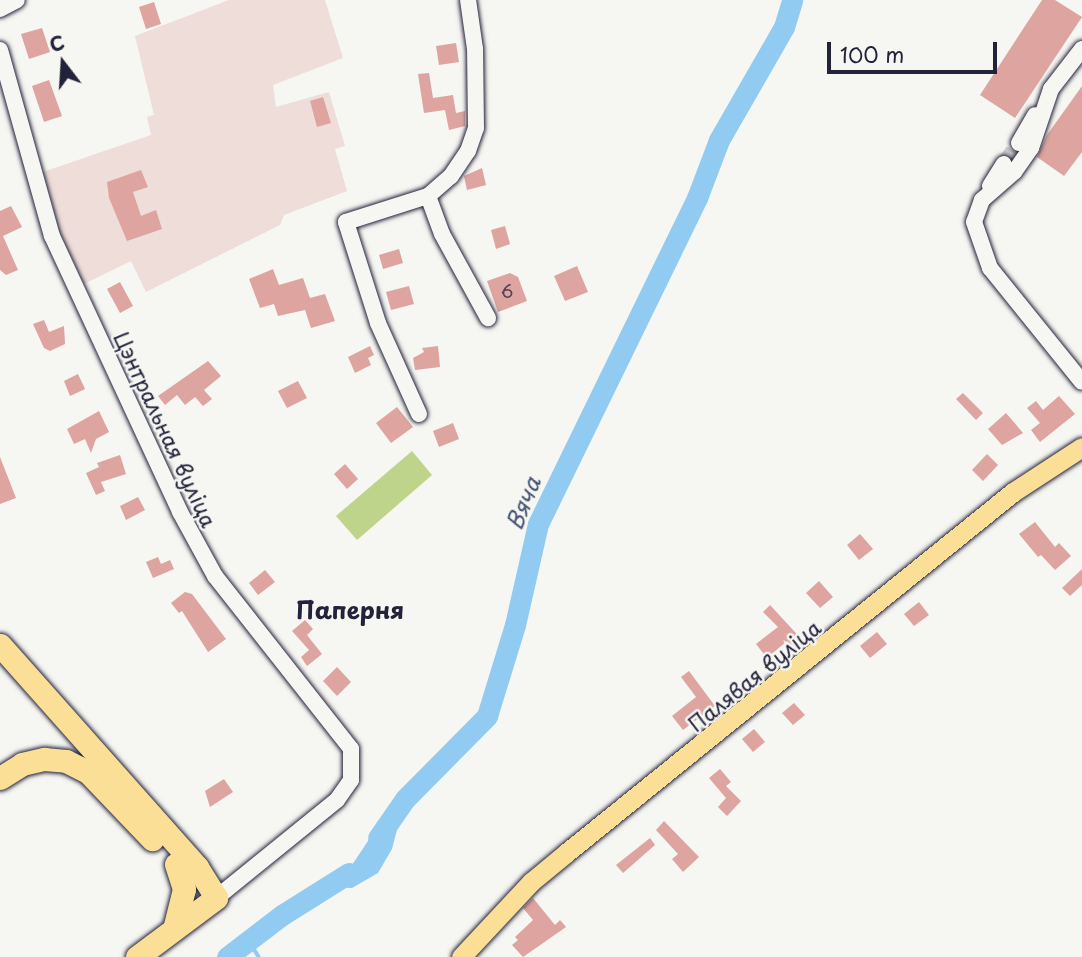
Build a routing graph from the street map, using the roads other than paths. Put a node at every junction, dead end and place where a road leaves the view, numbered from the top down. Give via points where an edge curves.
1 (17, 0) edge
2 (468, 0) edge
3 (0, 9) edge
4 (1082, 49) edge
5 (0, 50) edge
6 (1051, 89) junction
7 (1018, 143) tunnel mouth
8 (1004, 164) tunnel mouth
9 (428, 196) junction
10 (982, 200) junction
11 (488, 318) dead end
12 (1082, 382) edge
13 (419, 415) dead end
14 (1082, 447) edge
15 (0, 645) edge
16 (0, 778) edge
17 (176, 864) junction
18 (216, 898) junction
19 (174, 929) junction
20 (466, 955) edge
21 (137, 957) edge

1 - 3 street
2 - 9 street via 475,49 476,128 451,176
4 - 6 street
5 - 18 street, Цэнтральная вуліца via 52,236 157,464 215,576 270,651 341,732 354,760 346,789
6 - 7 street
6 - 10 street via 1031,148 1014,172
8 - 10 street
9 - 11 street via 442,234
9 - 13 street via 345,222 378,323
10 - 12 street via 974,222 990,268
14 - 20 main road, Палявая вуліца via 1013,492 566,853 531,882
15 - 18 highway via 197,867
16 - 17 highway via 22,764 44,759 77,766
17 - 18 highway
17 - 19 highway via 184,889
18 - 19 highway
19 - 21 highway

